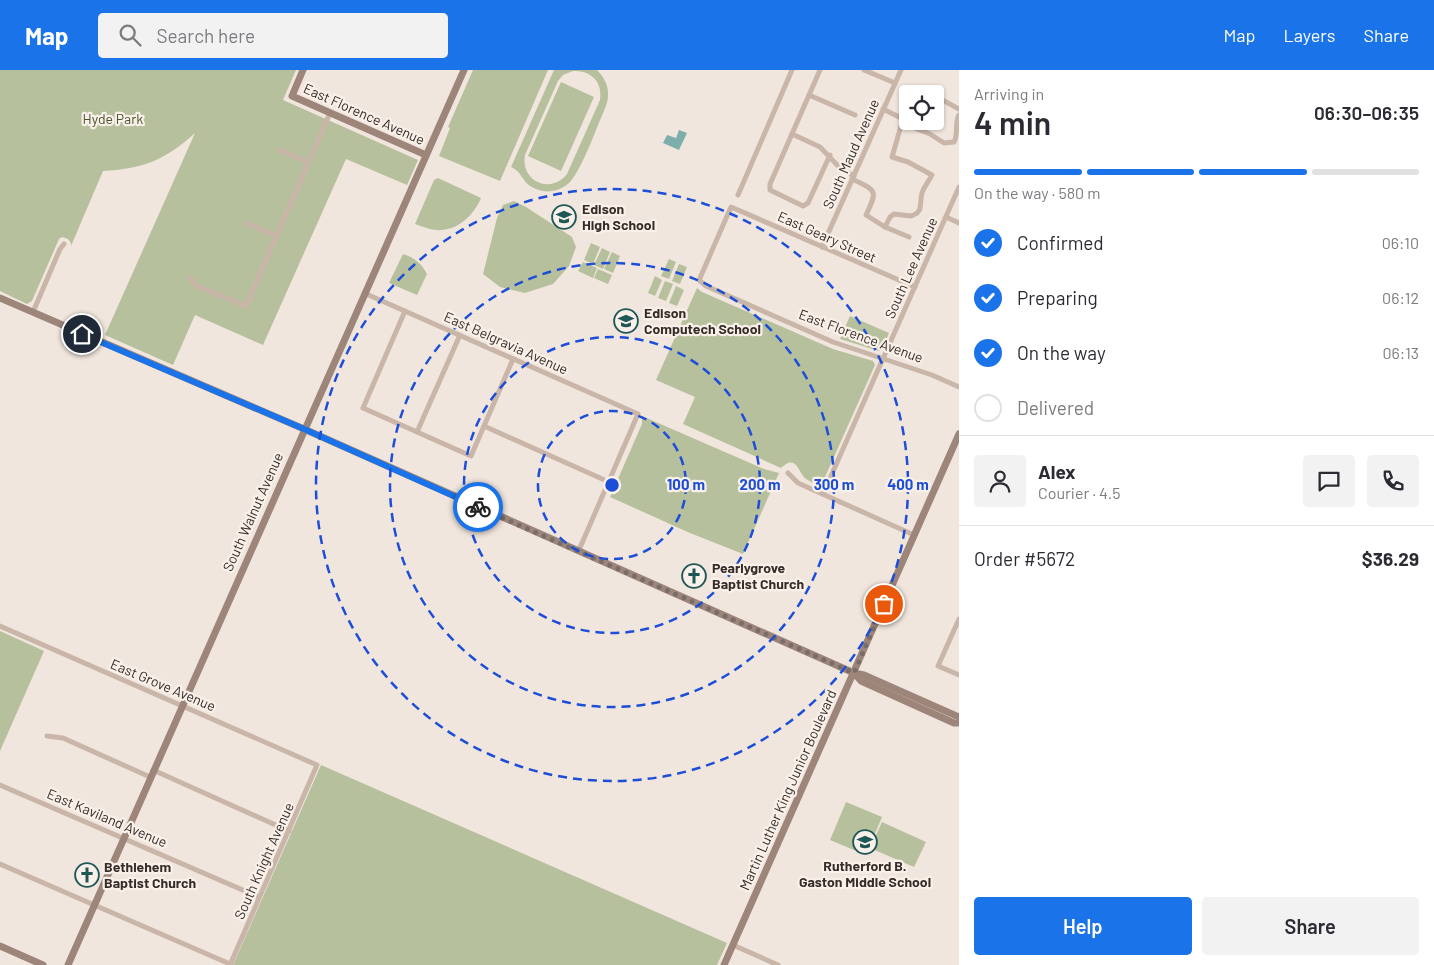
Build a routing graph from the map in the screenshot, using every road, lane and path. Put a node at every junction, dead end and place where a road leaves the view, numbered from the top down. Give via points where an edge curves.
1 (304, 70) edge
2 (464, 70) edge
3 (792, 70) edge
4 (820, 70) edge
5 (864, 70) edge
6 (901, 70) edge
7 (895, 83) junction
8 (809, 95) junction
9 (944, 101) edge
10 (883, 109) junction
11 (959, 109) edge
12 (330, 113) junction
13 (854, 115) dead end
14 (959, 115) edge
15 (899, 119) edge
16 (900, 130) edge
17 (922, 130) edge
18 (792, 134) junction
19 (280, 150) dead end
20 (426, 155) junction
21 (830, 156) junction
22 (308, 162) junction
23 (853, 177) junction
24 (959, 187) edge
25 (738, 195) dead end
26 (946, 217) junction
27 (247, 223) dead end
28 (959, 223) edge
29 (885, 227) junction
30 (276, 236) junction
31 (909, 238) dead end
32 (64, 244) dead end
33 (822, 247) junction
34 (190, 278) dead end
35 (700, 282) joint
36 (915, 288) junction
37 (364, 293) junction
38 (0, 298) edge
39 (405, 311) junction
40 (33, 312) junction
41 (460, 335) junction
42 (883, 358) junction
43 (514, 359) junction
44 (959, 387) edge
45 (484, 426) junction
46 (304, 429) junction
47 (417, 432) junction
48 (959, 434) edge
49 (788, 473) dead end
50 (609, 482) junction
51 (823, 494) junction
52 (914, 535) junction
53 (579, 550) junction
54 (959, 619) edge
55 (0, 626) edge
56 (854, 673) junction
57 (959, 675) edge
58 (182, 705) junction
59 (959, 716) edge
60 (959, 722) edge
61 (47, 736) dead end
62 (317, 765) joint
63 (152, 774) junction
64 (0, 785) edge
65 (289, 831) junction
66 (124, 837) junction
67 (0, 864) edge
68 (259, 897) junction
69 (95, 906) junction
70 (733, 945) junction
71 (0, 946) edge
72 (43, 965) edge
73 (68, 965) edge
74 (230, 965) edge
75 (724, 965) edge
76 (778, 965) edge

1 - 12 street, East Florence Avenue via 292,96
2 - 20 street, South Walnut Avenue
3 - 25 street
4 - 8 street
5 - 7 street
6 - 7 street, South Maud Avenue
7 - 10 street, South Maud Avenue
8 - 13 street
8 - 18 street
9 - 11 street
10 - 15 street
10 - 23 street, South Maud Avenue
12 - 20 street, East Florence Avenue
12 - 22 street
14 - 17 street via 954,142 944,143
16 - 29 street via 892,157 932,175 922,194 920,211 911,216 894,214
18 - 21 street via 820,147
18 - 21 street via 770,190 803,206 808,203
19 - 22 street
20 - 37 street, South Walnut Avenue
21 - 23 street
22 - 30 street
23 - 29 street via 873,192 874,198 866,215
23 - 33 street, South Maud Avenue
24 - 26 street, South Lee Avenue
26 - 28 street
26 - 36 street, South Lee Avenue
27 - 30 street
29 - 31 street
30 - 34 street via 246,306 197,286
32 - 40 street
33 - 35 street, East Geary Street via 731,207
33 - 36 street, East Geary Street
35 - 42 street, East Florence Avenue via 833,342
36 - 42 street, South Lee Avenue
37 - 39 street, East Belgravia Avenue
37 - 46 street, South Walnut Avenue
38 - 40 street
39 - 41 street, East Belgravia Avenue
39 - 47 street via 363,408
40 - 46 street
41 - 43 street, East Belgravia Avenue
41 - 47 street
42 - 44 street, East Florence Avenue
42 - 51 street, South Lee Avenue
43 - 45 street
43 - 50 street, East Belgravia Avenue via 638,414
45 - 47 street via 471,456
45 - 50 street
46 - 53 street
46 - 58 street, South Walnut Avenue
48 - 52 street, Martin Luther King Junior Boulevard
49 - 51 street via 798,483
50 - 53 street
51 - 52 street
52 - 56 street, Martin Luther King Junior Boulevard
53 - 56 street
54 - 57 street via 938,666
55 - 58 street, East Grove Avenue
56 - 59 street
56 - 60 street via 861,681 954,723
56 - 70 street, Martin Luther King Junior Boulevard
58 - 62 street, East Grove Avenue
58 - 63 street, South Walnut Avenue
61 - 63 street via 63,738
62 - 65 street, South Knight Avenue
63 - 65 street
63 - 66 street, South Walnut Avenue
64 - 66 street, East Kaviland Avenue
65 - 68 street, South Knight Avenue
66 - 68 street, East Kaviland Avenue
66 - 69 street, South Walnut Avenue
67 - 69 street
68 - 74 street, South Knight Avenue
69 - 73 street, South Walnut Avenue
69 - 74 street
70 - 75 street, Martin Luther King Junior Boulevard
70 - 76 street
71 - 72 street

